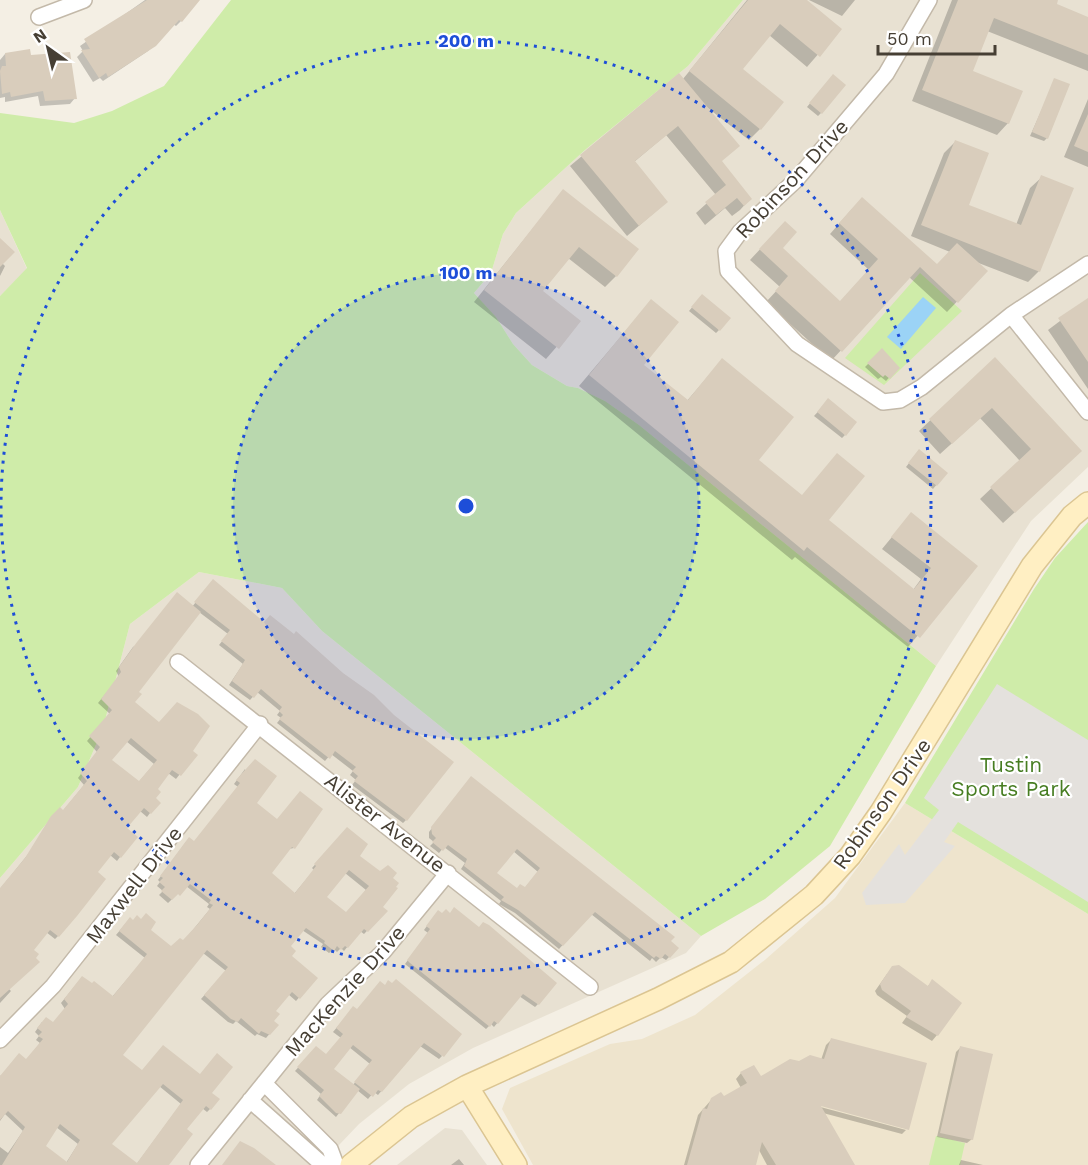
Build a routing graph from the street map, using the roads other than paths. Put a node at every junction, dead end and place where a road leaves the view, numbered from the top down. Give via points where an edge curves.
1 (84, 0) edge
2 (929, 0) edge
3 (39, 17) dead end
4 (1088, 264) edge
5 (1011, 315) junction
6 (1088, 412) edge
7 (1088, 503) edge
8 (178, 662) dead end
9 (260, 724) junction
10 (448, 873) junction
11 (590, 987) dead end
12 (0, 1040) edge
13 (264, 1083) junction
14 (467, 1086) junction
15 (250, 1100) junction
16 (198, 1165) edge
17 (323, 1165) edge
18 (336, 1165) edge
19 (351, 1165) edge
20 (516, 1165) edge

1 - 3 street
2 - 5 street, Robinson Drive via 886,74 796,180 740,232 726,251 728,271 797,344 883,402 900,400 922,387
4 - 5 street, Robinson Drive
5 - 6 street
7 - 14 street, Robinson Drive via 1072,516 1032,566 881,812 850,856 814,895 731,962
8 - 9 street, Alister Avenue
9 - 10 street, Alister Avenue
9 - 12 street, Maxwell Drive via 53,986
10 - 11 street, Alister Avenue
10 - 13 street, MacKenzie Drive via 383,952 328,1004
13 - 15 street, MacKenzie Drive
13 - 18 street via 330,1149
14 - 19 street, Robinson Drive via 411,1117
14 - 20 street
15 - 16 street, MacKenzie Drive
15 - 17 street

